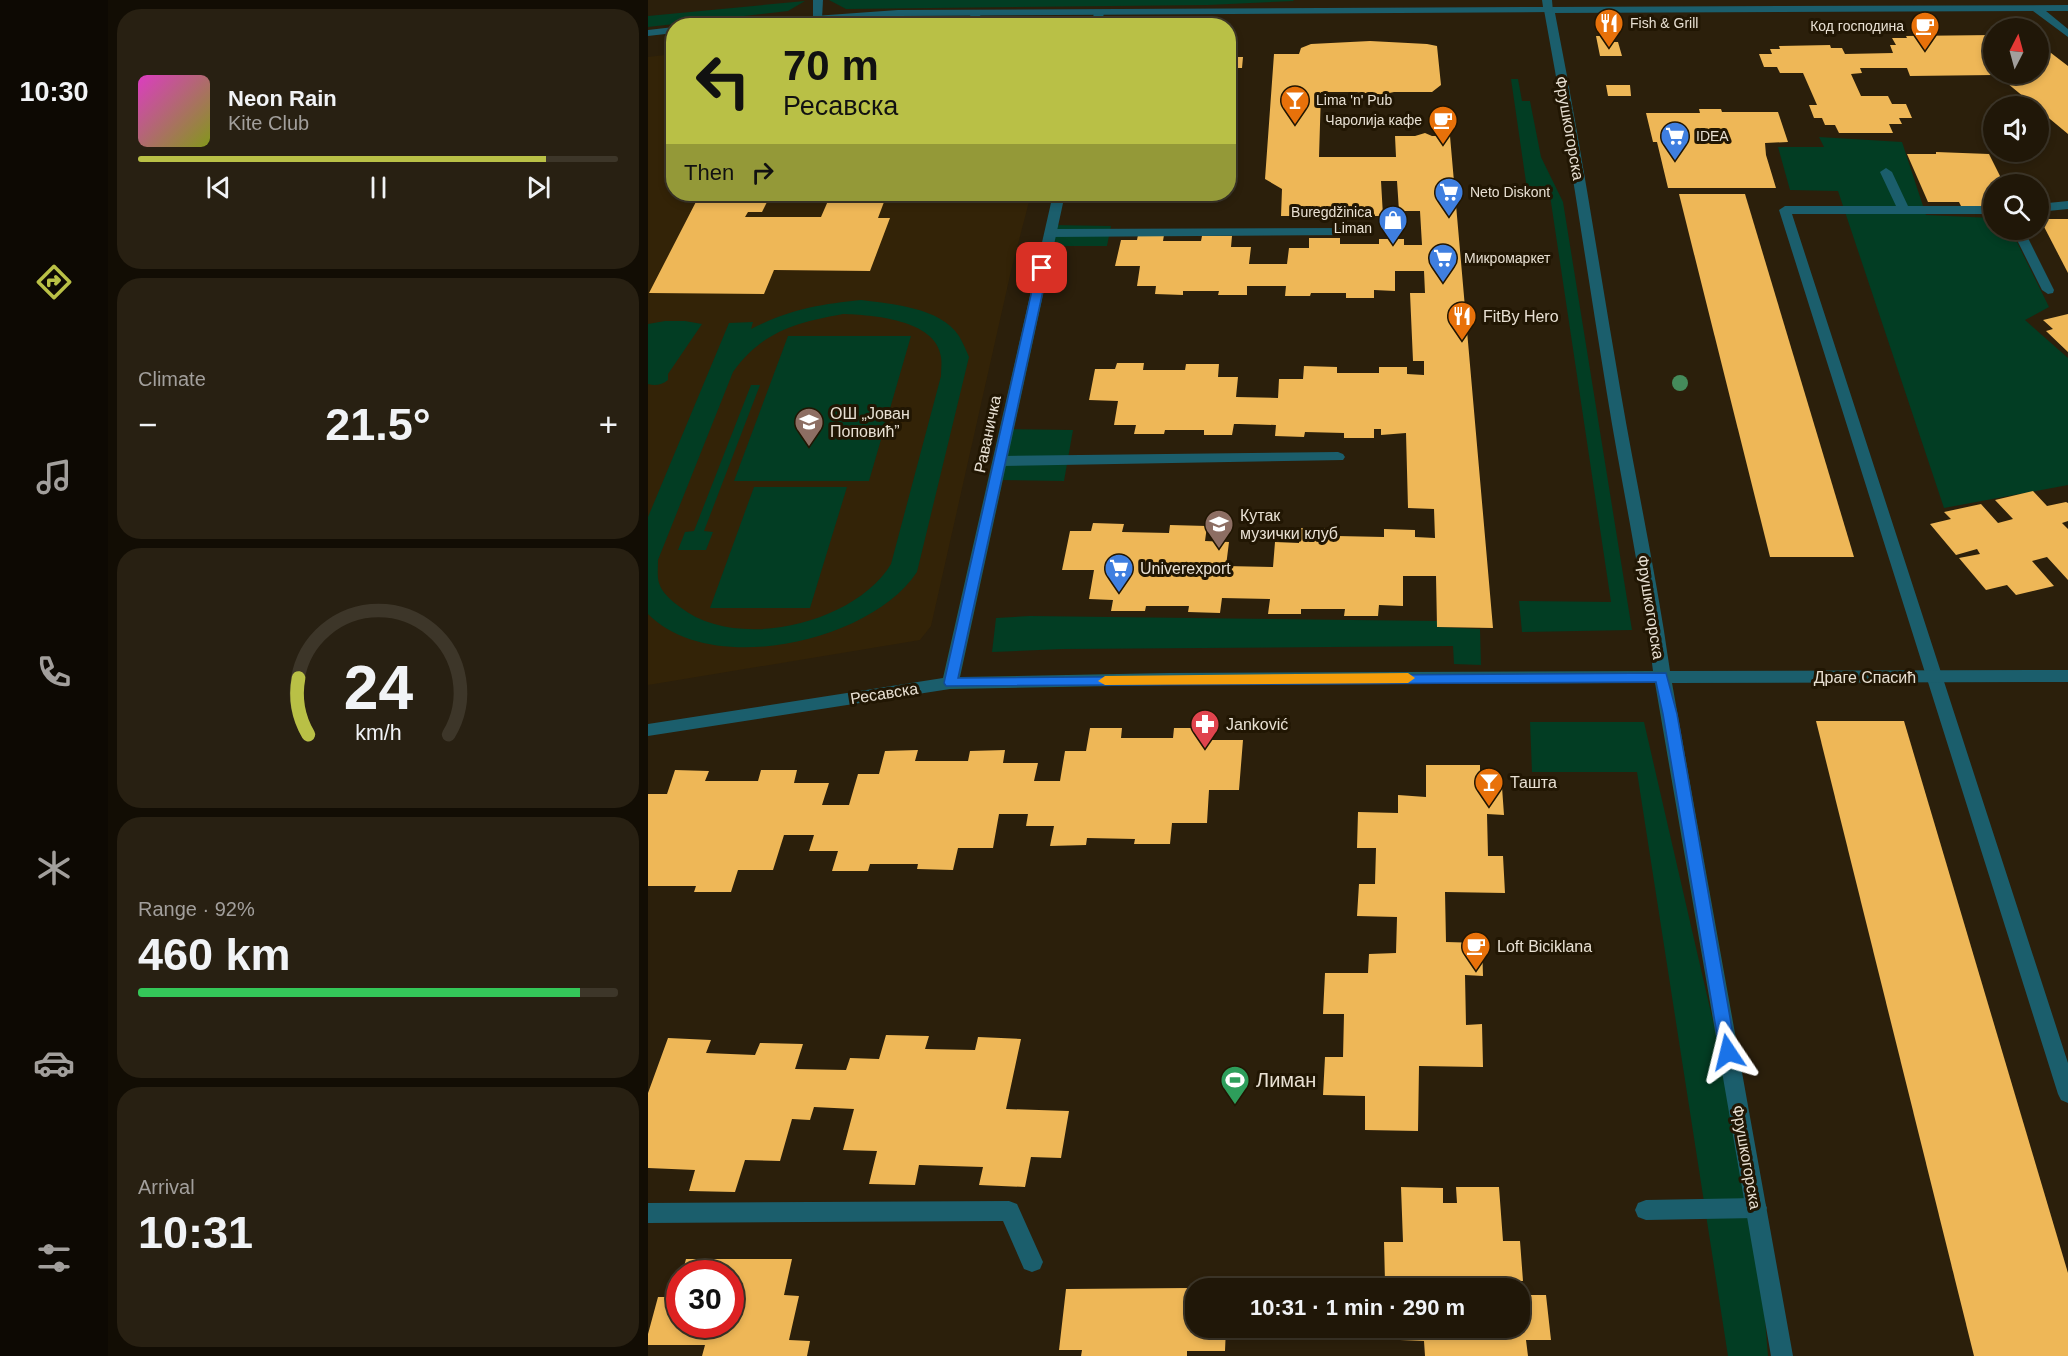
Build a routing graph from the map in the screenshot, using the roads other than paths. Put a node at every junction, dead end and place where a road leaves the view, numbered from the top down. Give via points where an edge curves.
1 (818, 0) edge
2 (1548, 5) edge
3 (2068, 8) edge
4 (2037, 9) junction
5 (976, 13) junction
6 (1099, 13) junction
7 (818, 17) junction
8 (807, 18) edge
9 (974, 18) edge
10 (1098, 18) edge
11 (666, 31) edge
12 (648, 33) edge
13 (2068, 34) edge
14 (1886, 172) dead end
15 (1058, 201) edge
16 (2068, 205) edge
17 (2049, 207) edge
18 (1904, 210) junction
19 (1983, 210) edge
20 (1344, 232) dead end
21 (1051, 233) junction
22 (2024, 240) edge
23 (2048, 290) dead end
24 (1338, 457) dead end
25 (1000, 461) junction
26 (2068, 676) edge
27 (1662, 677) junction
28 (1934, 677) junction
29 (950, 683) junction
30 (648, 730) edge
31 (2068, 1094) edge
32 (1756, 1208) junction
33 (1646, 1210) dead end
34 (648, 1213) edge
35 (1032, 1262) dead end
36 (1782, 1356) edge

1 - 7 street
2 - 4 street
2 - 6 street
2 - 27 street, Фрушкогорска
3 - 4 street
4 - 13 street
5 - 6 street
5 - 7 street
5 - 9 street
6 - 10 street
7 - 8 street
11 - 12 street
14 - 18 street
15 - 21 street, Раваничка
16 - 17 street
18 - 19 street
18 - 28 street via 1785,210
20 - 21 street
21 - 25 street, Раваничка
22 - 23 street
24 - 25 street
25 - 29 street, Раваничка
26 - 28 street, Драге Спасић
27 - 28 street, Драге Спасић
27 - 29 street, Ресавска
27 - 32 street, Фрушкогорска
28 - 31 street
29 - 30 street, Ресавска
32 - 33 street
32 - 36 street, Фрушкогорска
34 - 35 street via 1009,1211

